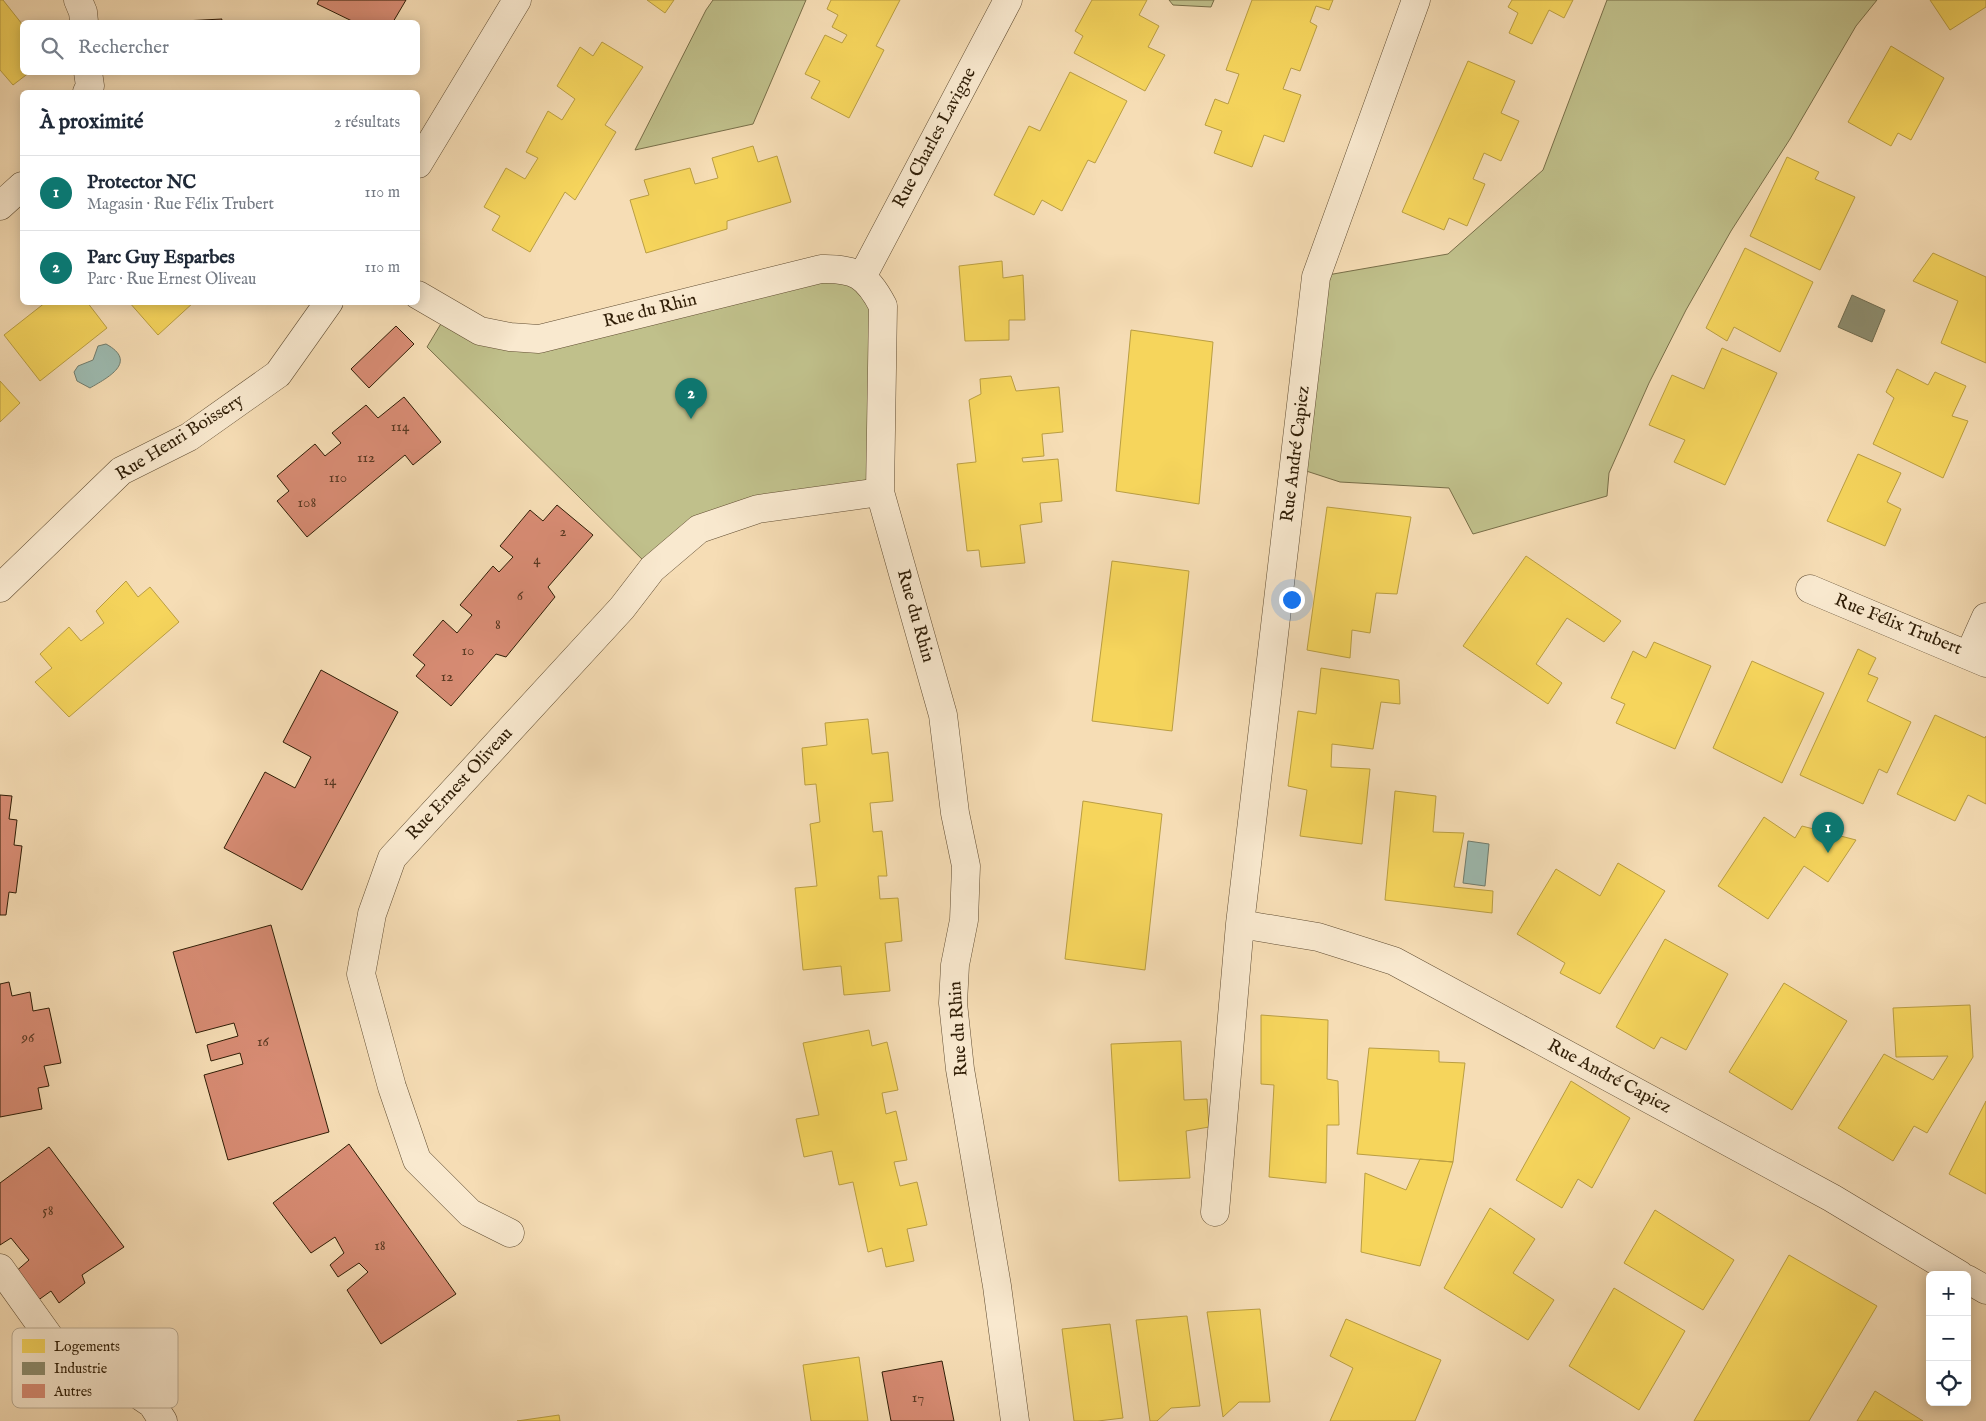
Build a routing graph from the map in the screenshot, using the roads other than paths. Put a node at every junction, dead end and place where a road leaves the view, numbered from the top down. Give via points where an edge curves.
1 (78, 0) edge
2 (517, 0) edge
3 (1008, 0) edge
4 (1416, 0) edge
5 (84, 20) edge
6 (88, 75) edge
7 (88, 90) edge
8 (420, 161) edge
9 (20, 188) edge
10 (0, 206) edge
11 (862, 277) junction
12 (420, 296) edge
13 (327, 305) edge
14 (880, 492) junction
15 (0, 588) edge
16 (1810, 589) dead end
17 (1986, 617) edge
18 (1978, 659) edge
19 (1240, 924) junction
20 (1215, 1212) dead end
21 (510, 1233) dead end
22 (0, 1268) edge
23 (1953, 1271) edge
24 (1971, 1281) edge
25 (1986, 1290) edge
26 (43, 1328) edge
27 (155, 1408) edge
28 (163, 1421) edge
29 (1016, 1421) edge

1 - 5 street
2 - 8 street
3 - 11 street, Rue Charles Lavigne
4 - 19 street, Rue André Capiez via 1316,277
6 - 7 street
9 - 10 street
11 - 12 street, Rue du Rhin via 843,268 821,269 539,339 480,331
11 - 14 street, Rue du Rhin via 874,289 883,306
13 - 15 street, Rue Henri Boissery via 278,374 189,437 121,471
14 - 21 street, Rue Ernest Oliveau via 758,509 700,529 652,569 622,608 392,858 372,914 361,974 392,1087 417,1160 470,1214
14 - 29 street, Rue du Rhin via 943,715 955,813 966,866 964,920 955,965 953,1003 960,1069
16 - 18 street, Rue Félix Trubert
17 - 18 street
19 - 20 street, Rue André Capiez
19 - 23 street, Rue André Capiez via 1318,937 1394,961 1832,1198
22 - 26 street
24 - 25 street
27 - 28 street

